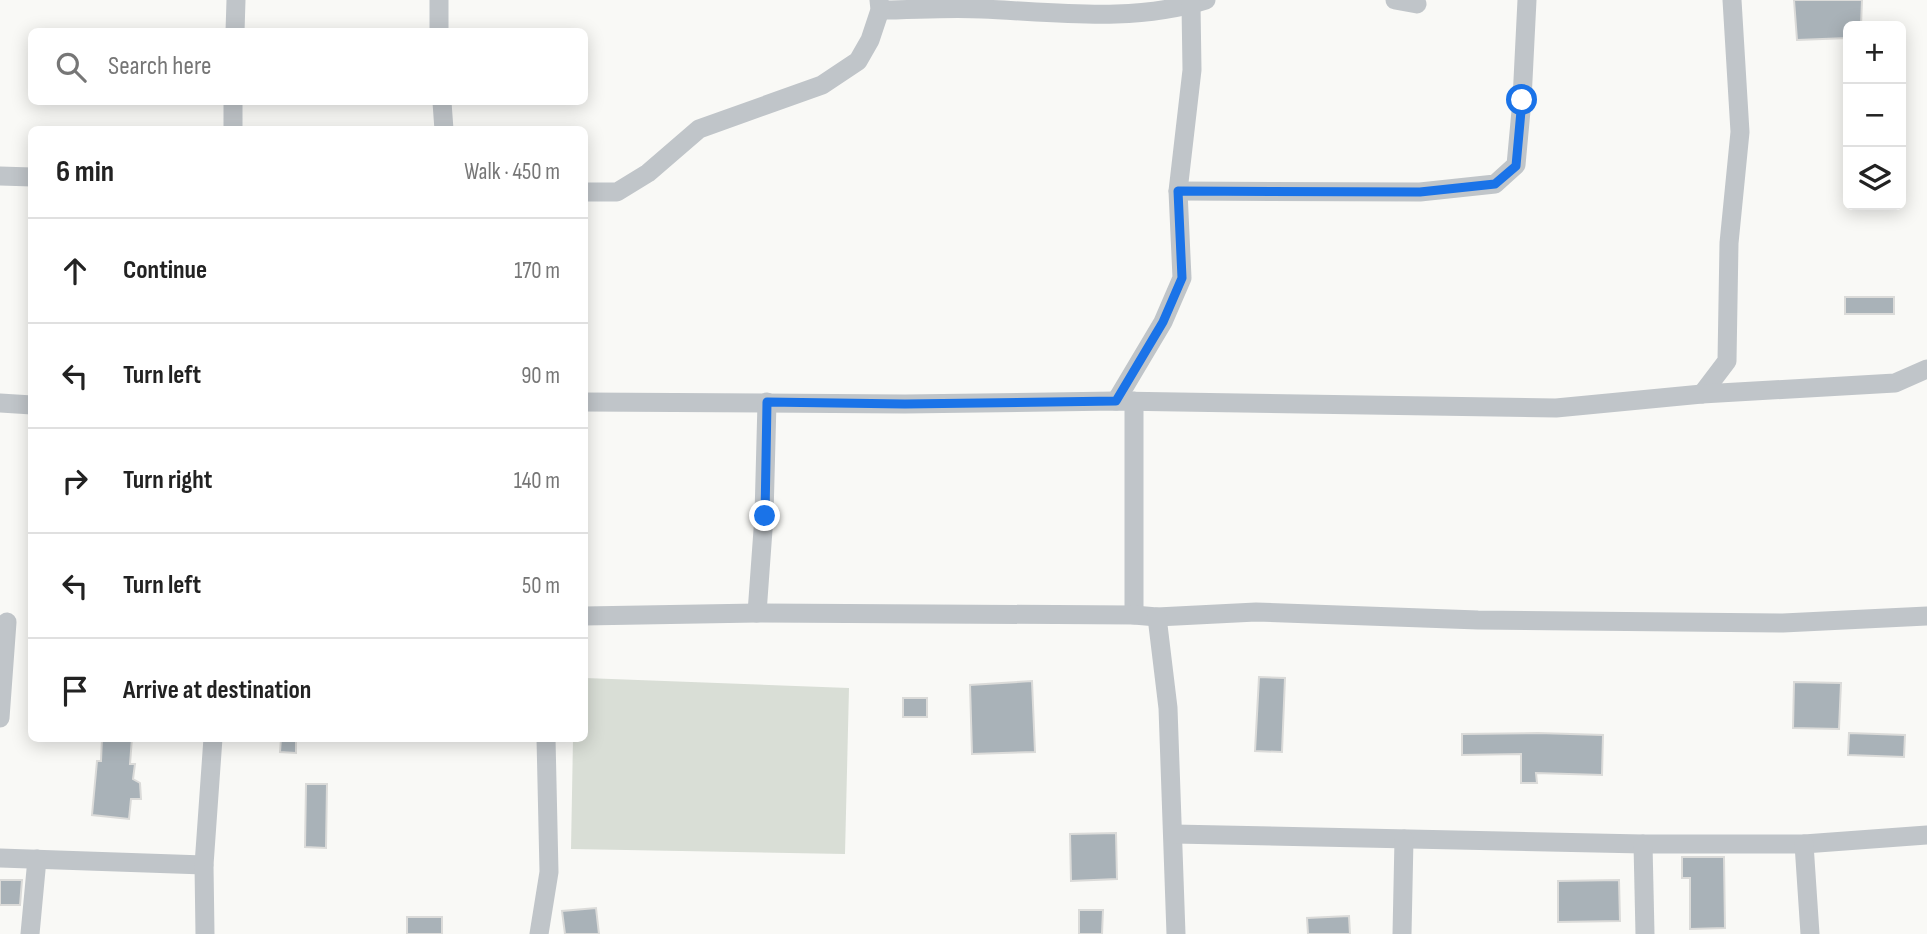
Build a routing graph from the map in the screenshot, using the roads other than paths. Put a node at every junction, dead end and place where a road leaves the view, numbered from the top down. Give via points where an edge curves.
1 (236, 0) edge
2 (439, 0) edge
3 (1395, 0) edge
4 (1527, 0) edge
5 (1732, 0) edge
6 (1199, 2) edge
7 (1417, 4) dead end
8 (880, 5) edge
9 (235, 28) edge
10 (439, 28) edge
11 (233, 105) edge
12 (442, 105) edge
13 (233, 126) edge
14 (444, 126) edge
15 (0, 176) edge
16 (28, 177) edge
17 (1178, 191) junction
18 (588, 192) edge
19 (1927, 369) edge
20 (1702, 394) junction
21 (1125, 401) junction
22 (588, 402) edge
23 (767, 402) junction
24 (0, 403) edge
25 (28, 405) edge
26 (757, 613) junction
27 (1134, 615) junction
28 (588, 616) edge
29 (1927, 616) edge
30 (1157, 617) junction
31 (7, 622) dead end
32 (0, 718) edge
33 (213, 742) edge
34 (546, 742) edge
35 (1174, 834) junction
36 (1927, 835) edge
37 (1404, 839) junction
38 (1804, 844) junction
39 (1643, 845) junction
40 (0, 858) edge
41 (37, 859) junction
42 (204, 865) junction
43 (30, 934) edge
44 (205, 934) edge
45 (539, 934) edge
46 (1176, 934) edge
47 (1402, 934) edge
48 (1644, 934) edge
49 (1810, 934) edge

1 - 9 street
2 - 10 street
3 - 7 street
4 - 17 street via 1516,166 1495,184 1420,192
5 - 20 street via 1740,132 1729,243 1727,361
6 - 8 street via 1107,16
6 - 17 street
8 - 18 street via 858,61 822,85 699,130 648,173 617,192
11 - 13 street
12 - 14 street
15 - 16 street
17 - 21 street via 1182,278
19 - 20 street via 1895,383
20 - 21 street via 1556,408
21 - 23 street
21 - 27 street
22 - 23 street
23 - 26 street
24 - 25 street
26 - 27 street
26 - 28 street
27 - 30 street
29 - 30 street via 1783,623 1256,612
30 - 35 street via 1168,708
31 - 32 street
33 - 42 street
34 - 45 street via 548,872
35 - 37 street
35 - 46 street
36 - 38 street
37 - 39 street
37 - 47 street
38 - 39 street
38 - 49 street
39 - 48 street
40 - 41 street
41 - 42 street
41 - 43 street
42 - 44 street

